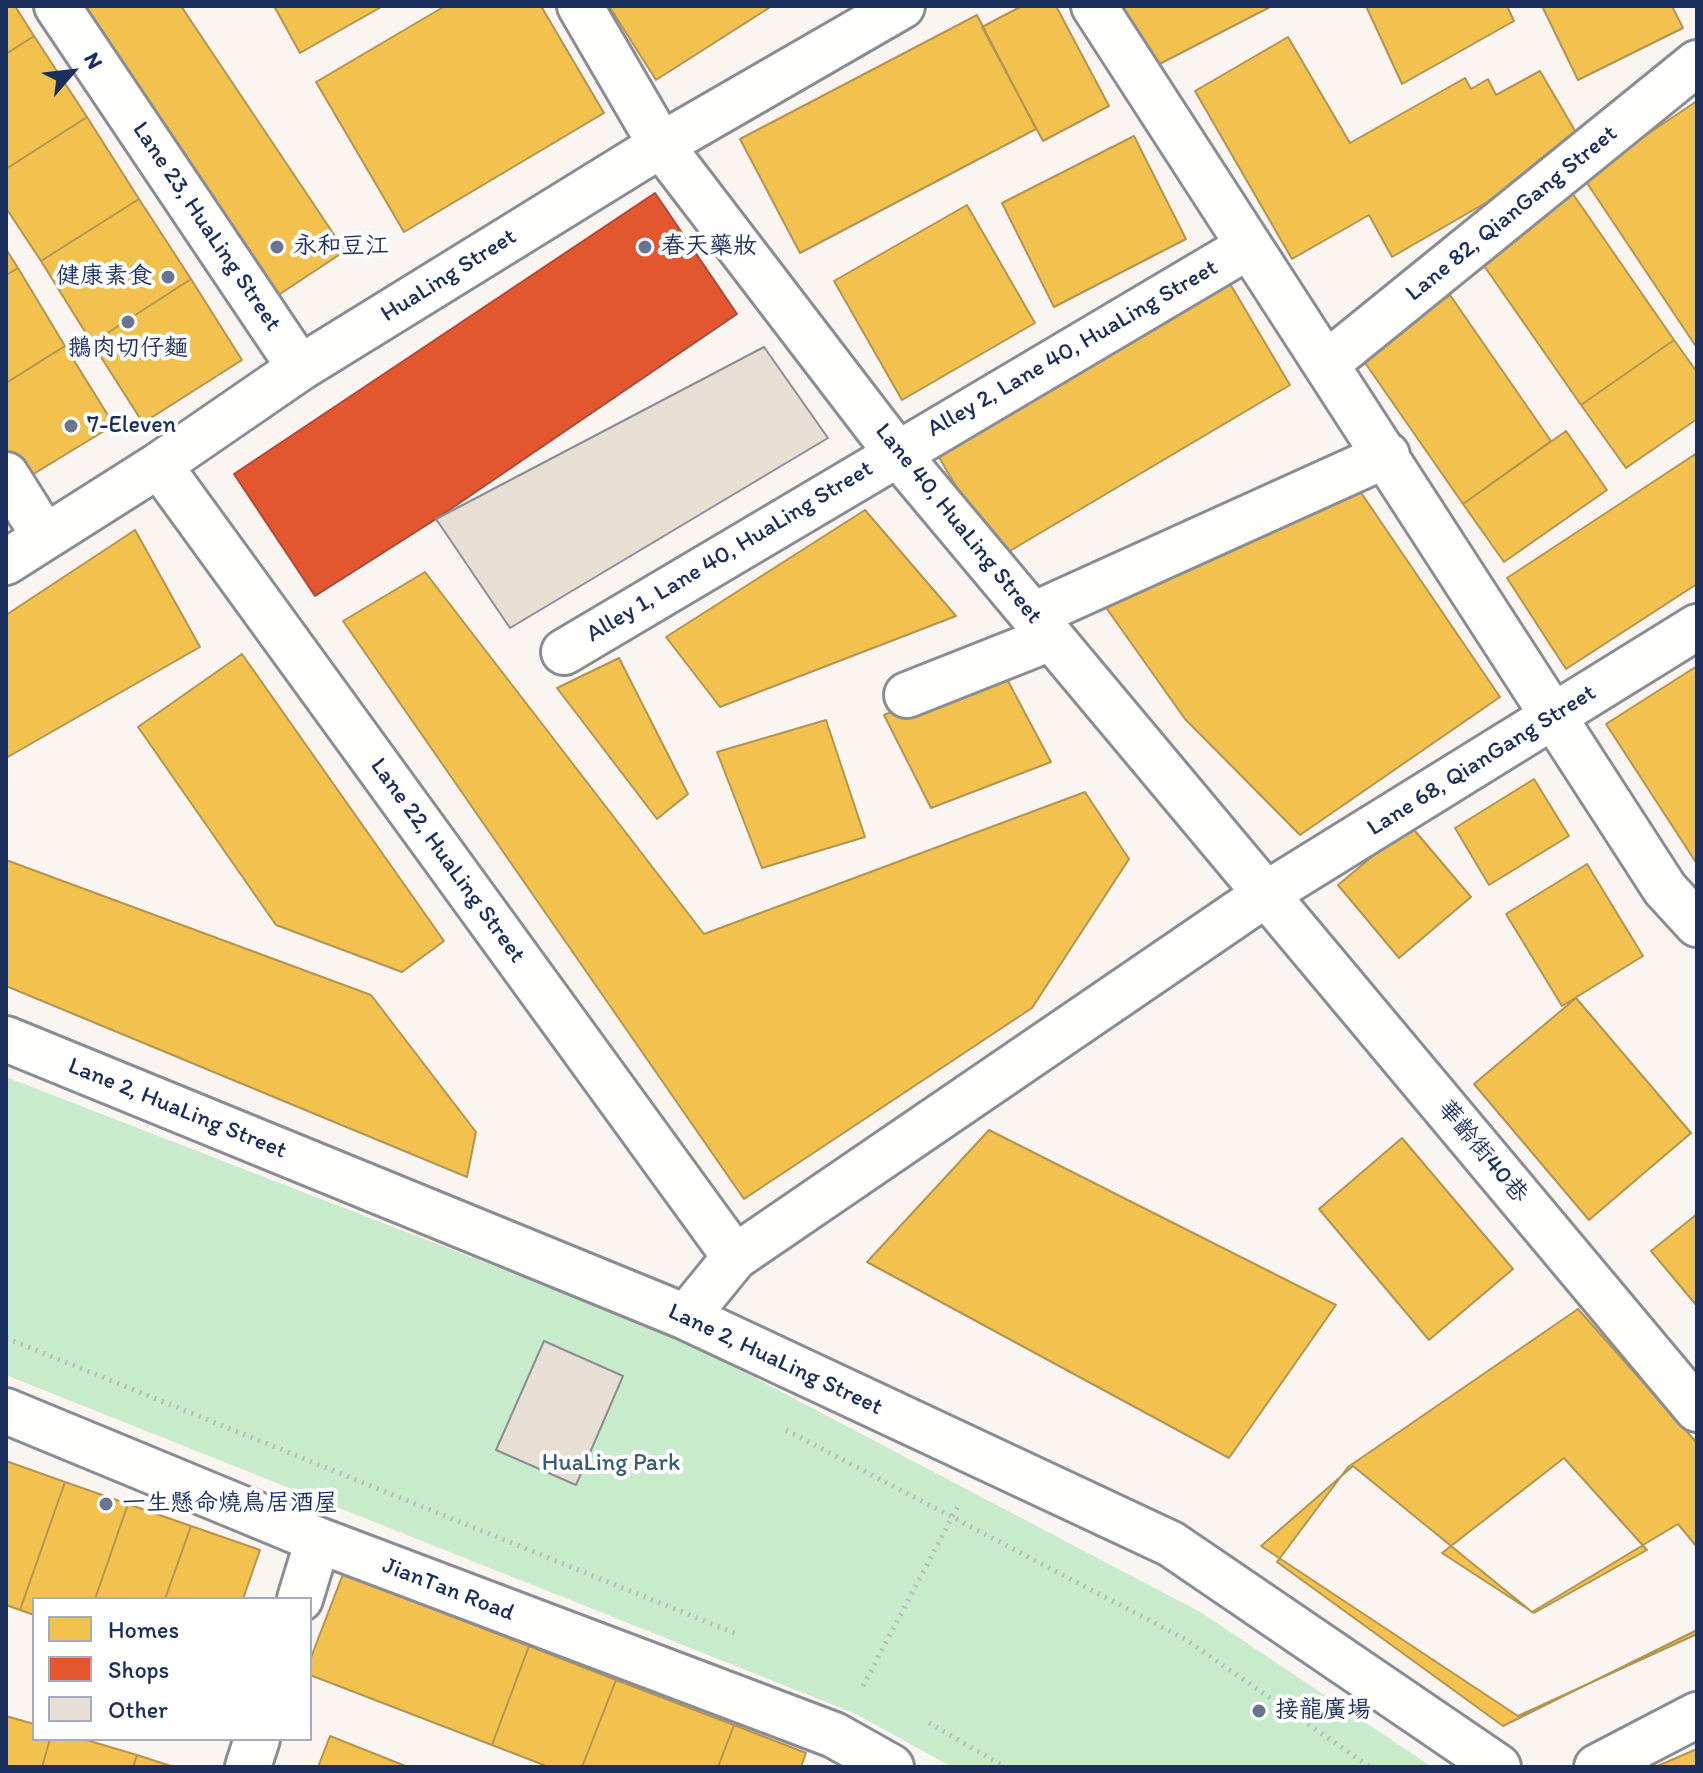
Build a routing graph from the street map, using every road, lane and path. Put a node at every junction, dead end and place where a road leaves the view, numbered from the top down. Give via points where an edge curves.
1 (57, 6) edge
2 (580, 6) edge
3 (902, 6) edge
4 (1094, 6) edge
5 (1697, 63) edge
6 (661, 145) junction
7 (1249, 246) junction
8 (1326, 364) junction
9 (300, 368) junction
10 (896, 452) junction
11 (1387, 455) junction
12 (159, 465) junction
13 (6, 475) edge
14 (45, 537) junction
15 (6, 562) edge
16 (1042, 627) junction
17 (1697, 627) edge
18 (564, 652) dead end
19 (907, 695) dead end
20 (1556, 715) junction
21 (1266, 894) junction
22 (1697, 924) edge
23 (6, 1039) edge
24 (735, 1257) junction
25 (686, 1317) junction
26 (6, 1338) edge
27 (1697, 1409) edge
28 (6, 1411) edge
29 (773, 1423) dead end
30 (984, 1457) junction
31 (952, 1517) junction
32 (318, 1540) junction
33 (301, 1597) edge
34 (748, 1639) dead end
35 (849, 1680) dead end
36 (863, 1686) junction
37 (876, 1693) dead end
38 (915, 1715) dead end
39 (1697, 1715) edge
40 (256, 1741) edge
41 (248, 1767) edge
42 (891, 1767) edge
43 (1005, 1767) edge
44 (1370, 1767) edge
45 (1498, 1767) edge
46 (1597, 1767) edge

1 - 9 street, Lane 23, HuaLing Street
2 - 6 street, Lane 40, HuaLing Street
3 - 6 street, HuaLing Street
4 - 7 street
5 - 8 street, Lane 82, QianGang Street
6 - 9 street, HuaLing Street
6 - 10 street, Lane 40, HuaLing Street
7 - 8 street
7 - 10 street, Alley 2, Lane 40, HuaLing Street
8 - 11 street
9 - 12 street, HuaLing Street
10 - 16 street, Lane 40, HuaLing Street
10 - 18 street, Alley 1, Lane 40, HuaLing Street
11 - 16 street
11 - 20 street
12 - 14 street, HuaLing Street
12 - 24 street, Lane 22, HuaLing Street
13 - 14 street
14 - 15 street, HuaLing Street
16 - 19 street
16 - 21 street, Lane 40, HuaLing Street
17 - 20 street, Lane 68, QianGang Street
20 - 21 street, Lane 68, QianGang Street
20 - 22 street via 1665,889
21 - 24 street, Lane 68, QianGang Street
21 - 27 street, 華齡街40巷
23 - 25 street, Lane 2, HuaLing Street
24 - 25 street, Lane 68, QianGang Street
25 - 30 street, Lane 2, HuaLing Street
26 - 34 path
28 - 32 street, JianTan Road
29 - 31 path
30 - 31 path
30 - 45 street, Lane 2, HuaLing Street via 1171,1544
31 - 36 path
31 - 44 path via 1185,1639
32 - 33 street
32 - 42 street, JianTan Road via 834,1735
35 - 36 path
36 - 37 path
38 - 43 path
39 - 46 street
40 - 41 street

